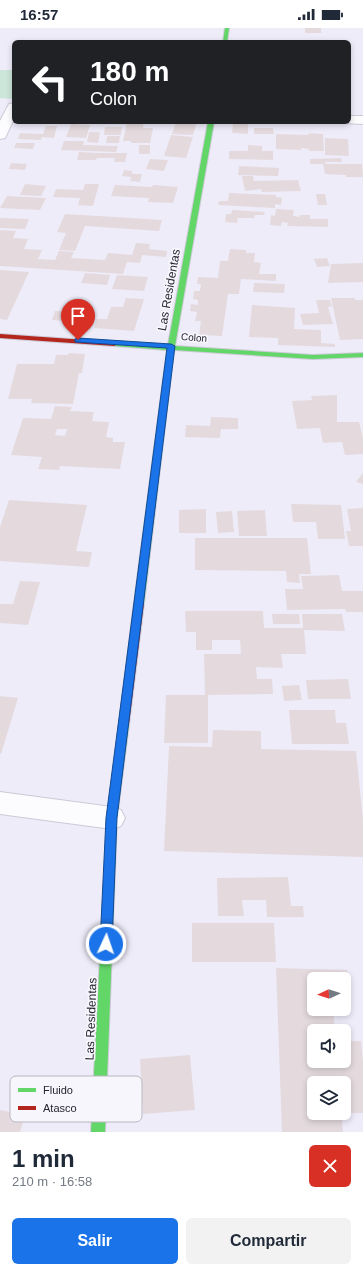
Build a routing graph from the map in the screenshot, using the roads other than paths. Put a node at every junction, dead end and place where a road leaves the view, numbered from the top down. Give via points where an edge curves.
1 (227, 28) edge
2 (225, 40) edge
3 (0, 107) edge
4 (12, 108) edge
5 (12, 112) edge
6 (351, 120) edge
7 (363, 120) edge
8 (211, 124) edge
9 (0, 135) edge
10 (0, 336) edge
11 (171, 346) junction
12 (363, 355) edge
13 (0, 803) edge
14 (112, 818) junction
15 (100, 1076) edge
16 (98, 1122) edge
17 (98, 1132) edge

1 - 2 main road
3 - 4 street
5 - 9 street
6 - 7 street
8 - 11 main road, Las Residentas
10 - 11 main road, Colon
11 - 12 main road, Colon via 313,357
11 - 14 main road, Las Residentas
13 - 14 street
14 - 15 main road, Las Residentas
16 - 17 main road, Las Residentas

